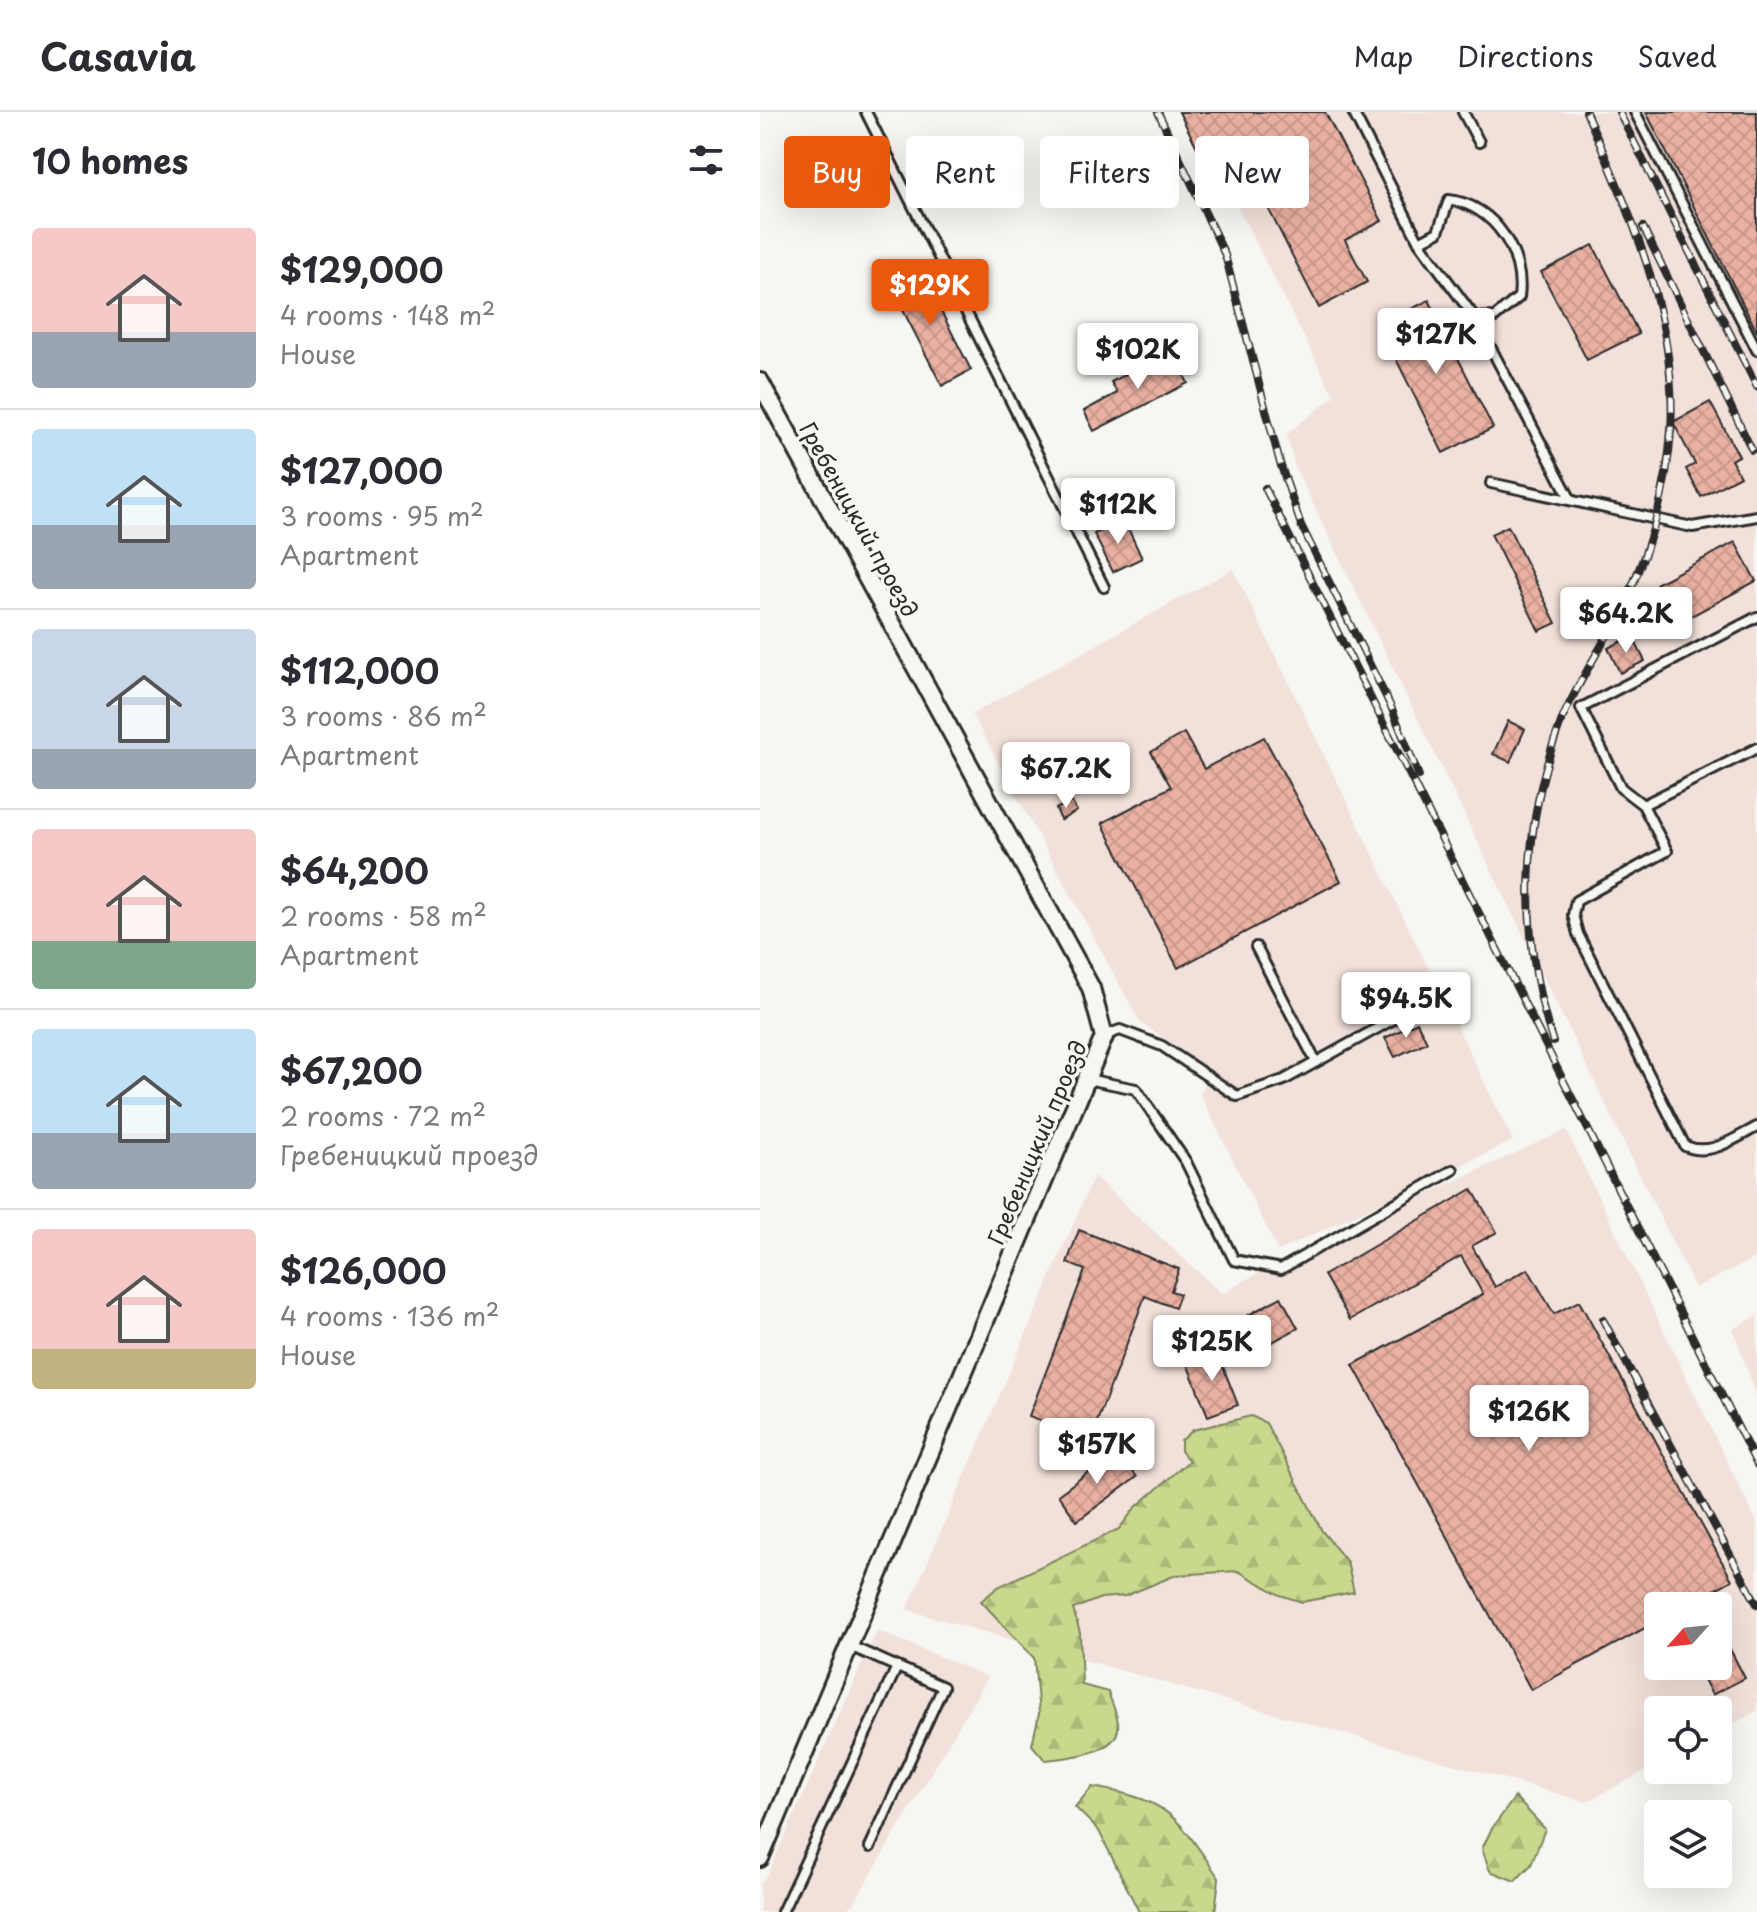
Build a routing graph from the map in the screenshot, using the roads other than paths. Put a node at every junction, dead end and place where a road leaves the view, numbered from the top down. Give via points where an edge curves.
1 (866, 112) edge
2 (1353, 112) edge
3 (1463, 112) edge
4 (1635, 112) edge
5 (1479, 142) dead end
6 (1419, 242) junction
7 (1475, 318) junction
8 (1757, 350) edge
9 (760, 382) edge
10 (1491, 483) dead end
11 (1571, 500) junction
12 (1757, 517) edge
13 (1104, 587) dead end
14 (1757, 617) edge
15 (1757, 748) edge
16 (1643, 805) junction
17 (1256, 947) dead end
18 (1412, 1009) dead end
19 (1104, 1037) junction
20 (1316, 1062) junction
21 (1086, 1079) junction
22 (1757, 1127) edge
23 (1453, 1170) dead end
24 (849, 1645) junction
25 (896, 1669) junction
26 (870, 1847) dead end
27 (760, 1858) edge
28 (782, 1912) edge

1 - 13 lane
2 - 6 lane
3 - 5 lane
4 - 8 lane
6 - 7 lane
6 - 7 lane via 1438,232 1449,200 1466,202 1504,234 1522,277 1519,297 1495,317
7 - 11 lane
9 - 19 street, Гребеницкий проезд via 1091,988
10 - 11 lane
11 - 12 lane via 1692,527
14 - 16 lane via 1581,708 1621,788
15 - 16 lane
16 - 22 lane via 1667,851 1576,901 1578,934 1685,1146 1712,1150
17 - 20 lane
18 - 20 lane
19 - 20 lane via 1120,1030 1162,1046 1237,1096
19 - 21 street, Гребеницкий проезд
21 - 23 lane via 1136,1089 1186,1162 1234,1260 1281,1269
21 - 24 street, Гребеницкий проезд
24 - 25 lane
24 - 27 street, Гребеницкий проезд
25 - 26 lane via 943,1687
25 - 28 lane

